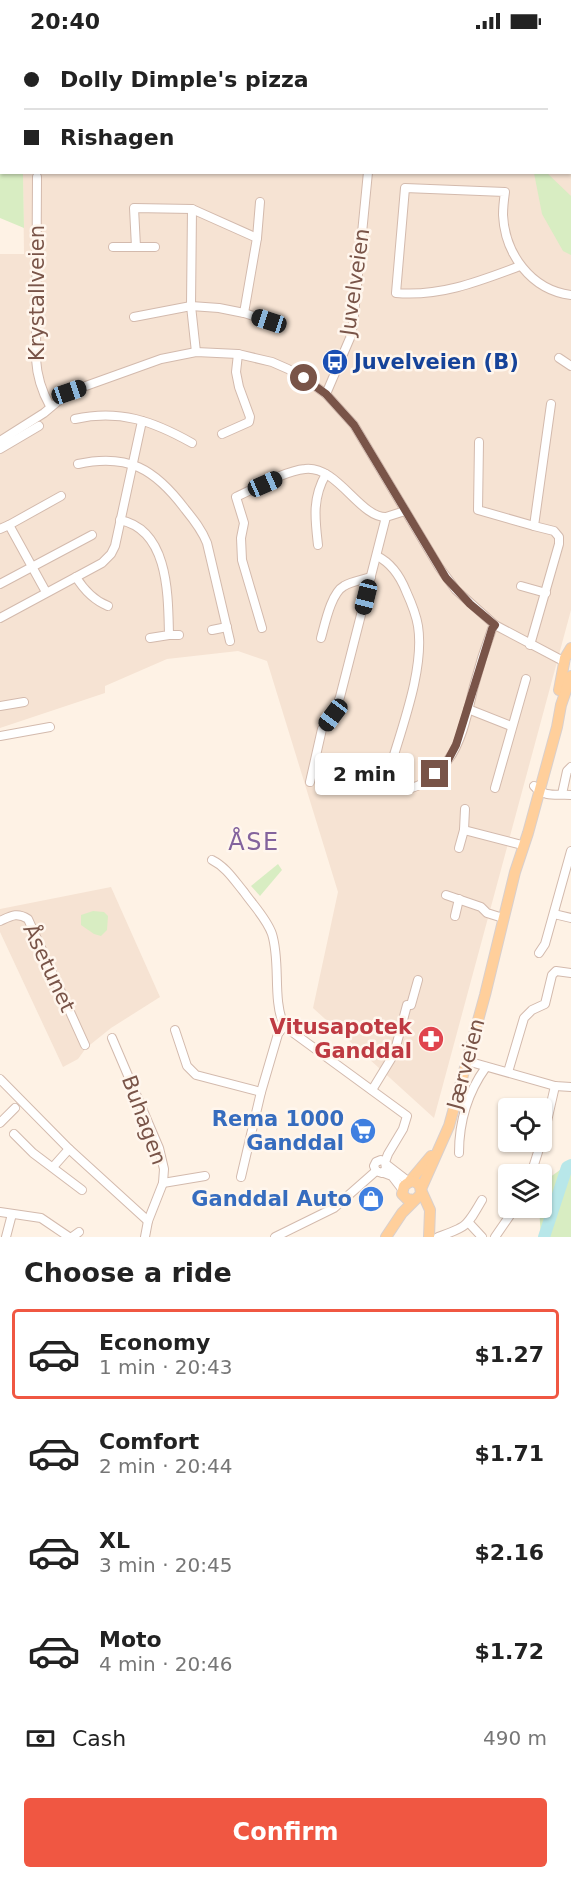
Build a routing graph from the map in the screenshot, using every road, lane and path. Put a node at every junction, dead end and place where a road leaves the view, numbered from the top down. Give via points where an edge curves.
1 (367, 174) edge
2 (37, 177) dead end
3 (260, 202) dead end
4 (192, 208) junction
5 (257, 238) junction
6 (113, 247) dead end
7 (136, 247) junction
8 (155, 247) dead end
9 (520, 266) junction
10 (571, 295) edge
11 (191, 306) junction
12 (244, 313) junction
13 (134, 317) dead end
14 (269, 321) dead end
15 (196, 352) junction
16 (238, 354) junction
17 (559, 358) dead end
18 (571, 366) edge
19 (323, 391) junction
20 (551, 404) dead end
21 (47, 409) junction
22 (75, 419) dead end
23 (142, 421) junction
24 (39, 426) dead end
25 (222, 434) dead end
26 (0, 441) edge
27 (479, 442) dead end
28 (192, 443) dead end
29 (0, 449) edge
30 (78, 464) dead end
31 (132, 465) junction
32 (326, 474) junction
33 (61, 496) dead end
34 (405, 512) junction
35 (386, 517) junction
36 (120, 520) junction
37 (9, 525) junction
38 (534, 526) junction
39 (0, 529) edge
40 (92, 535) dead end
41 (318, 545) dead end
42 (377, 556) junction
43 (32, 567) junction
44 (76, 576) junction
45 (371, 577) junction
46 (0, 584) edge
47 (521, 586) dead end
48 (46, 592) junction
49 (546, 593) junction
50 (108, 606) dead end
51 (0, 618) edge
52 (495, 625) junction
53 (227, 627) junction
54 (262, 628) dead end
55 (212, 630) dead end
56 (169, 635) junction
57 (179, 635) dead end
58 (150, 638) dead end
59 (321, 638) dead end
60 (230, 641) dead end
61 (530, 645) junction
62 (569, 657) edge
63 (571, 676) edge
64 (526, 678) dead end
65 (24, 702) dead end
66 (0, 706) edge
67 (468, 709) junction
68 (512, 726) junction
69 (50, 727) dead end
70 (0, 736) edge
71 (571, 767) edge
72 (310, 782) dead end
73 (495, 788) dead end
74 (538, 788) junction
75 (567, 794) edge
76 (465, 808) dead end
77 (464, 830) junction
78 (522, 845) junction
79 (459, 848) dead end
80 (571, 851) edge
81 (212, 860) dead end
82 (446, 895) dead end
83 (459, 899) junction
84 (554, 914) junction
85 (455, 916) dead end
86 (503, 918) junction
87 (571, 918) edge
88 (0, 921) edge
89 (498, 935) junction
90 (539, 952) dead end
91 (571, 973) edge
92 (418, 980) dead end
93 (284, 1026) junction
94 (175, 1030) dead end
95 (112, 1038) dead end
96 (85, 1044) dead end
97 (467, 1061) junction
98 (486, 1067) junction
99 (508, 1072) junction
100 (0, 1079) edge
101 (555, 1086) junction
102 (571, 1087) edge
103 (372, 1090) junction
104 (261, 1092) junction
105 (15, 1108) dead end
106 (0, 1122) edge
107 (14, 1134) dead end
108 (459, 1142) junction
109 (470, 1145) dead end
110 (69, 1149) junction
111 (459, 1153) dead end
112 (534, 1164) edge
113 (53, 1167) junction
114 (383, 1168) junction
115 (205, 1176) dead end
116 (241, 1178) dead end
117 (163, 1183) junction
118 (406, 1186) junction
119 (82, 1190) dead end
120 (418, 1195) junction
121 (482, 1200) dead end
122 (0, 1212) edge
123 (12, 1214) junction
124 (508, 1218) edge
125 (148, 1221) junction
126 (469, 1223) junction
127 (73, 1235) edge
128 (6, 1237) edge
129 (144, 1237) edge
130 (275, 1237) edge
131 (385, 1237) edge
132 (429, 1237) edge
133 (438, 1237) edge
134 (482, 1237) edge
135 (495, 1237) edge

1 - 19 street, Juvelveien via 353,325 335,372
2 - 21 street, Krystallveien via 36,359
3 - 5 street
4 - 5 street
4 - 7 street via 134,208
4 - 11 street
5 - 12 street
6 - 7 street
7 - 8 street
9 - 9 street via 449,290 396,293 405,188 505,192 503,216 508,245
9 - 10 street via 551,291
11 - 12 street
11 - 13 street
11 - 15 street
12 - 14 street
15 - 16 street
15 - 21 street via 161,359 69,392
16 - 19 street via 272,362
16 - 25 street via 236,372 249,422
17 - 18 street
19 - 34 street via 354,425
20 - 38 street
21 - 26 street
22 - 23 street via 97,414
23 - 28 street
23 - 31 street
24 - 29 street
27 - 38 street via 478,510
30 - 31 street via 109,460
31 - 36 street
31 - 53 street via 158,477 203,532
32 - 35 street via 375,515
32 - 41 street via 314,507
32 - 54 street via 312,468 302,469 236,497 244,523 242,560
33 - 37 street
34 - 35 street
34 - 52 street via 451,584
35 - 42 street
36 - 44 street via 111,554
36 - 56 street via 137,526 154,543 166,584
37 - 39 street
37 - 43 street
38 - 49 street via 554,531 559,537
40 - 43 street
42 - 45 street
42 - 67 street via 391,565 404,587 419,635 416,678 388,775 390,787 420,786 435,774 456,745
43 - 46 street
43 - 48 street
44 - 48 street
44 - 50 street via 93,598
45 - 59 street via 341,587
45 - 72 street via 340,696 322,729
47 - 49 street
48 - 51 street
49 - 61 street
52 - 61 street
52 - 67 street
53 - 55 street
53 - 60 street
56 - 57 street
56 - 58 street
61 - 62 street
62 - 74 main road, Jærveien
63 - 74 main road, Jærveien
64 - 68 street
65 - 66 street
67 - 68 street
68 - 73 street
69 - 70 street
71 - 75 street via 567,771
74 - 75 street via 550,795
74 - 78 main road, Jærveien
76 - 77 street
77 - 78 street
77 - 79 street
78 - 86 main road, Jærveien
80 - 84 street
81 - 93 street via 232,876 272,932
82 - 83 street
83 - 85 street
83 - 86 street
84 - 87 street
84 - 90 street
86 - 89 main road, Jærveien
88 - 96 street, Åsetunet via 21,914 28,918
89 - 97 main road, Jærveien
89 - 118 main road, Jærveien via 442,1132 432,1155
91 - 99 street via 556,971 545,1004 524,1018
92 - 103 street via 394,1054
93 - 103 street
93 - 104 street via 278,1034
94 - 104 street via 187,1066 196,1075
95 - 117 street, Buhagen via 159,1148
97 - 98 street
97 - 120 main road, Jærveien via 444,1140
98 - 99 street
98 - 108 street via 469,1095
99 - 101 street
100 - 110 street
101 - 102 street
101 - 112 street
103 - 114 street via 407,1116
104 - 116 street
105 - 106 street
107 - 113 street
108 - 109 street
108 - 111 street
110 - 113 street
110 - 125 street
113 - 119 street
114 - 118 street
114 - 130 street via 334,1208
115 - 117 street
117 - 125 street, Buhagen
118 - 120 main road via 417,1183
118 - 120 main road via 407,1199
118 - 131 main road, Jærveien
120 - 131 main road, Jærveien
120 - 132 main road via 429,1222
121 - 126 street
122 - 123 street
123 - 127 street via 41,1218
123 - 128 street
124 - 135 street
125 - 129 street, Buhagen
126 - 133 street
126 - 134 street

